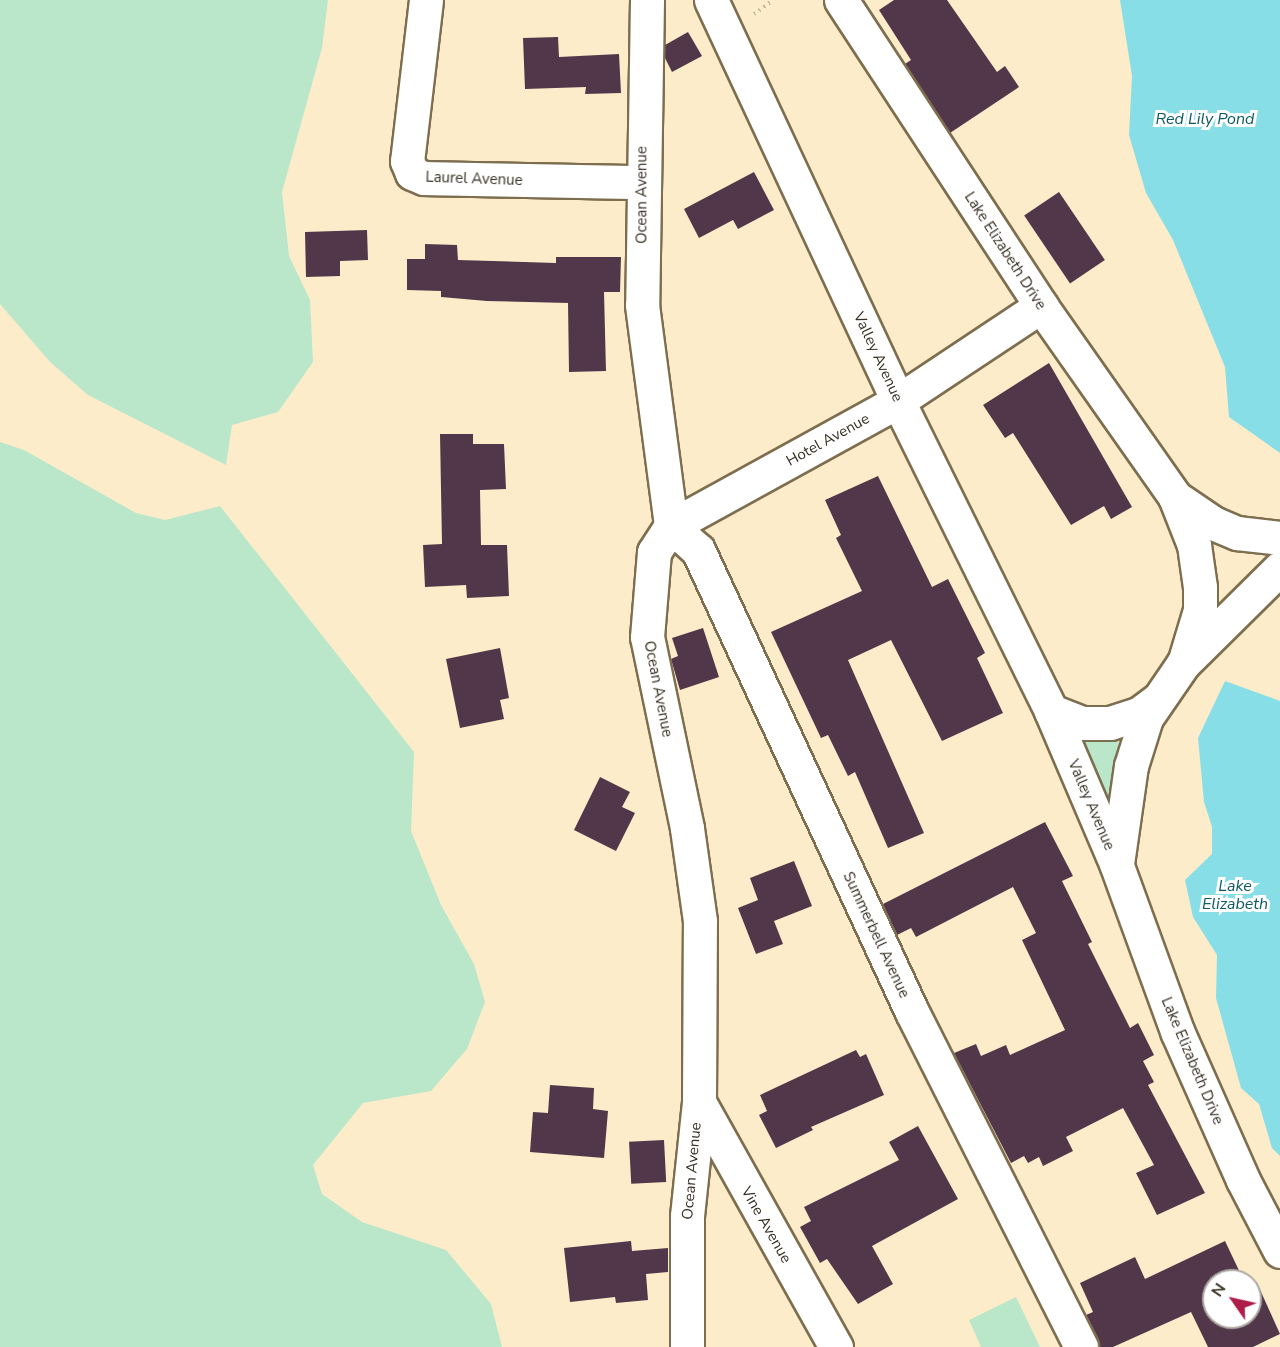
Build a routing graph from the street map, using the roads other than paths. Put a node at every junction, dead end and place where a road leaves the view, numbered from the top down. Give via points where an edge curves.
1 (426, 0) edge
2 (647, 0) edge
3 (711, 0) edge
4 (841, 0) edge
5 (641, 182) junction
6 (1041, 306) junction
7 (898, 401) junction
8 (1175, 496) junction
9 (671, 526) junction
10 (1280, 538) edge
11 (1280, 568) edge
12 (1183, 664) junction
13 (1157, 700) junction
14 (1051, 711) junction
15 (1117, 866) junction
16 (699, 1102) junction
17 (1280, 1251) edge
18 (687, 1347) edge
19 (836, 1347) edge
20 (1081, 1347) edge

1 - 5 street, Laurel Avenue via 407,161 412,173 424,178
2 - 5 street, Ocean Avenue
3 - 7 street, Valley Avenue
4 - 6 street, Lake Elizabeth Drive
5 - 9 street, Ocean Avenue via 644,326
6 - 7 street, Hotel Avenue
6 - 8 street, Lake Elizabeth Drive
7 - 9 street, Hotel Avenue
7 - 14 street, Valley Avenue
8 - 10 street, Lake Elizabeth Drive via 1213,523 1237,533
8 - 12 street, Lake Elizabeth Drive via 1194,545 1200,587 1196,627
9 - 16 street, Ocean Avenue via 660,536 650,571 647,637 687,828 700,921
9 - 20 street, Summerbell Avenue via 698,550 912,1012
11 - 12 street
12 - 13 street
13 - 14 street via 1140,713 1110,723 1082,723
13 - 15 street via 1137,737
14 - 15 street, Valley Avenue
15 - 17 street, Lake Elizabeth Drive via 1177,1031
16 - 18 street, Ocean Avenue via 689,1186
16 - 19 street, Vine Avenue

